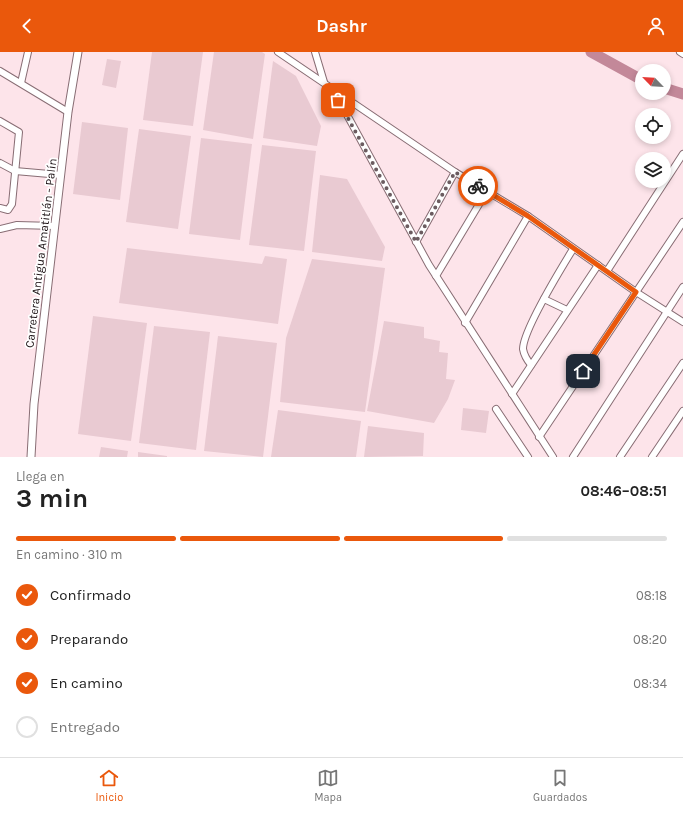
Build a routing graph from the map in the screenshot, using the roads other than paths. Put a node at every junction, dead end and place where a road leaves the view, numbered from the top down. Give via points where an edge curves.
1 (28, 52) edge
2 (78, 52) edge
3 (278, 52) edge
4 (315, 52) edge
5 (680, 52) edge
6 (683, 54) edge
7 (0, 71) edge
8 (324, 82) junction
9 (21, 84) junction
10 (334, 90) junction
11 (68, 112) junction
12 (0, 121) edge
13 (683, 154) edge
14 (0, 163) edge
15 (15, 171) junction
16 (455, 172) junction
17 (60, 175) junction
18 (487, 192) junction
19 (0, 208) edge
20 (528, 216) junction
21 (683, 222) edge
22 (55, 226) junction
23 (0, 229) edge
24 (416, 242) junction
25 (573, 249) junction
26 (598, 265) junction
27 (608, 270) junction
28 (436, 276) junction
29 (683, 287) edge
30 (636, 292) junction
31 (544, 298) junction
32 (567, 310) junction
33 (667, 312) junction
34 (683, 322) edge
35 (465, 323) junction
36 (683, 363) edge
37 (531, 365) junction
38 (512, 394) junction
39 (496, 409) dead end
40 (683, 411) edge
41 (540, 437) junction
42 (31, 457) edge
43 (528, 457) edge
44 (552, 457) edge
45 (573, 457) edge
46 (620, 457) edge
47 (652, 457) edge

1 - 9 street
2 - 11 main road, Carretera Antigua Amatitlán - Palín
3 - 8 street
4 - 8 street
5 - 6 street
7 - 9 street
8 - 10 street
9 - 11 street
10 - 16 street
10 - 24 street
11 - 17 main road, Carretera Antigua Amatitlán - Palín
12 - 15 street via 19,132
13 - 27 street
14 - 15 street
15 - 17 street
15 - 19 street via 12,204 8,210
16 - 18 street
16 - 24 street
17 - 22 main road, Carretera Antigua Amatitlán - Palín
18 - 20 street
18 - 28 street
20 - 25 street
20 - 35 street
21 - 30 street
22 - 23 street via 16,225
22 - 42 main road, Carretera Antigua Amatitlán - Palín via 34,404
24 - 28 street
25 - 26 street
25 - 31 street
26 - 27 street
26 - 32 street
27 - 30 street
28 - 35 street
29 - 33 street
30 - 33 street
30 - 41 street
31 - 32 street
31 - 37 street via 525,341 524,353
32 - 37 street
33 - 34 street
33 - 45 street
35 - 38 street
36 - 46 street
37 - 38 street
38 - 41 street
39 - 43 street
40 - 47 street
41 - 44 street

